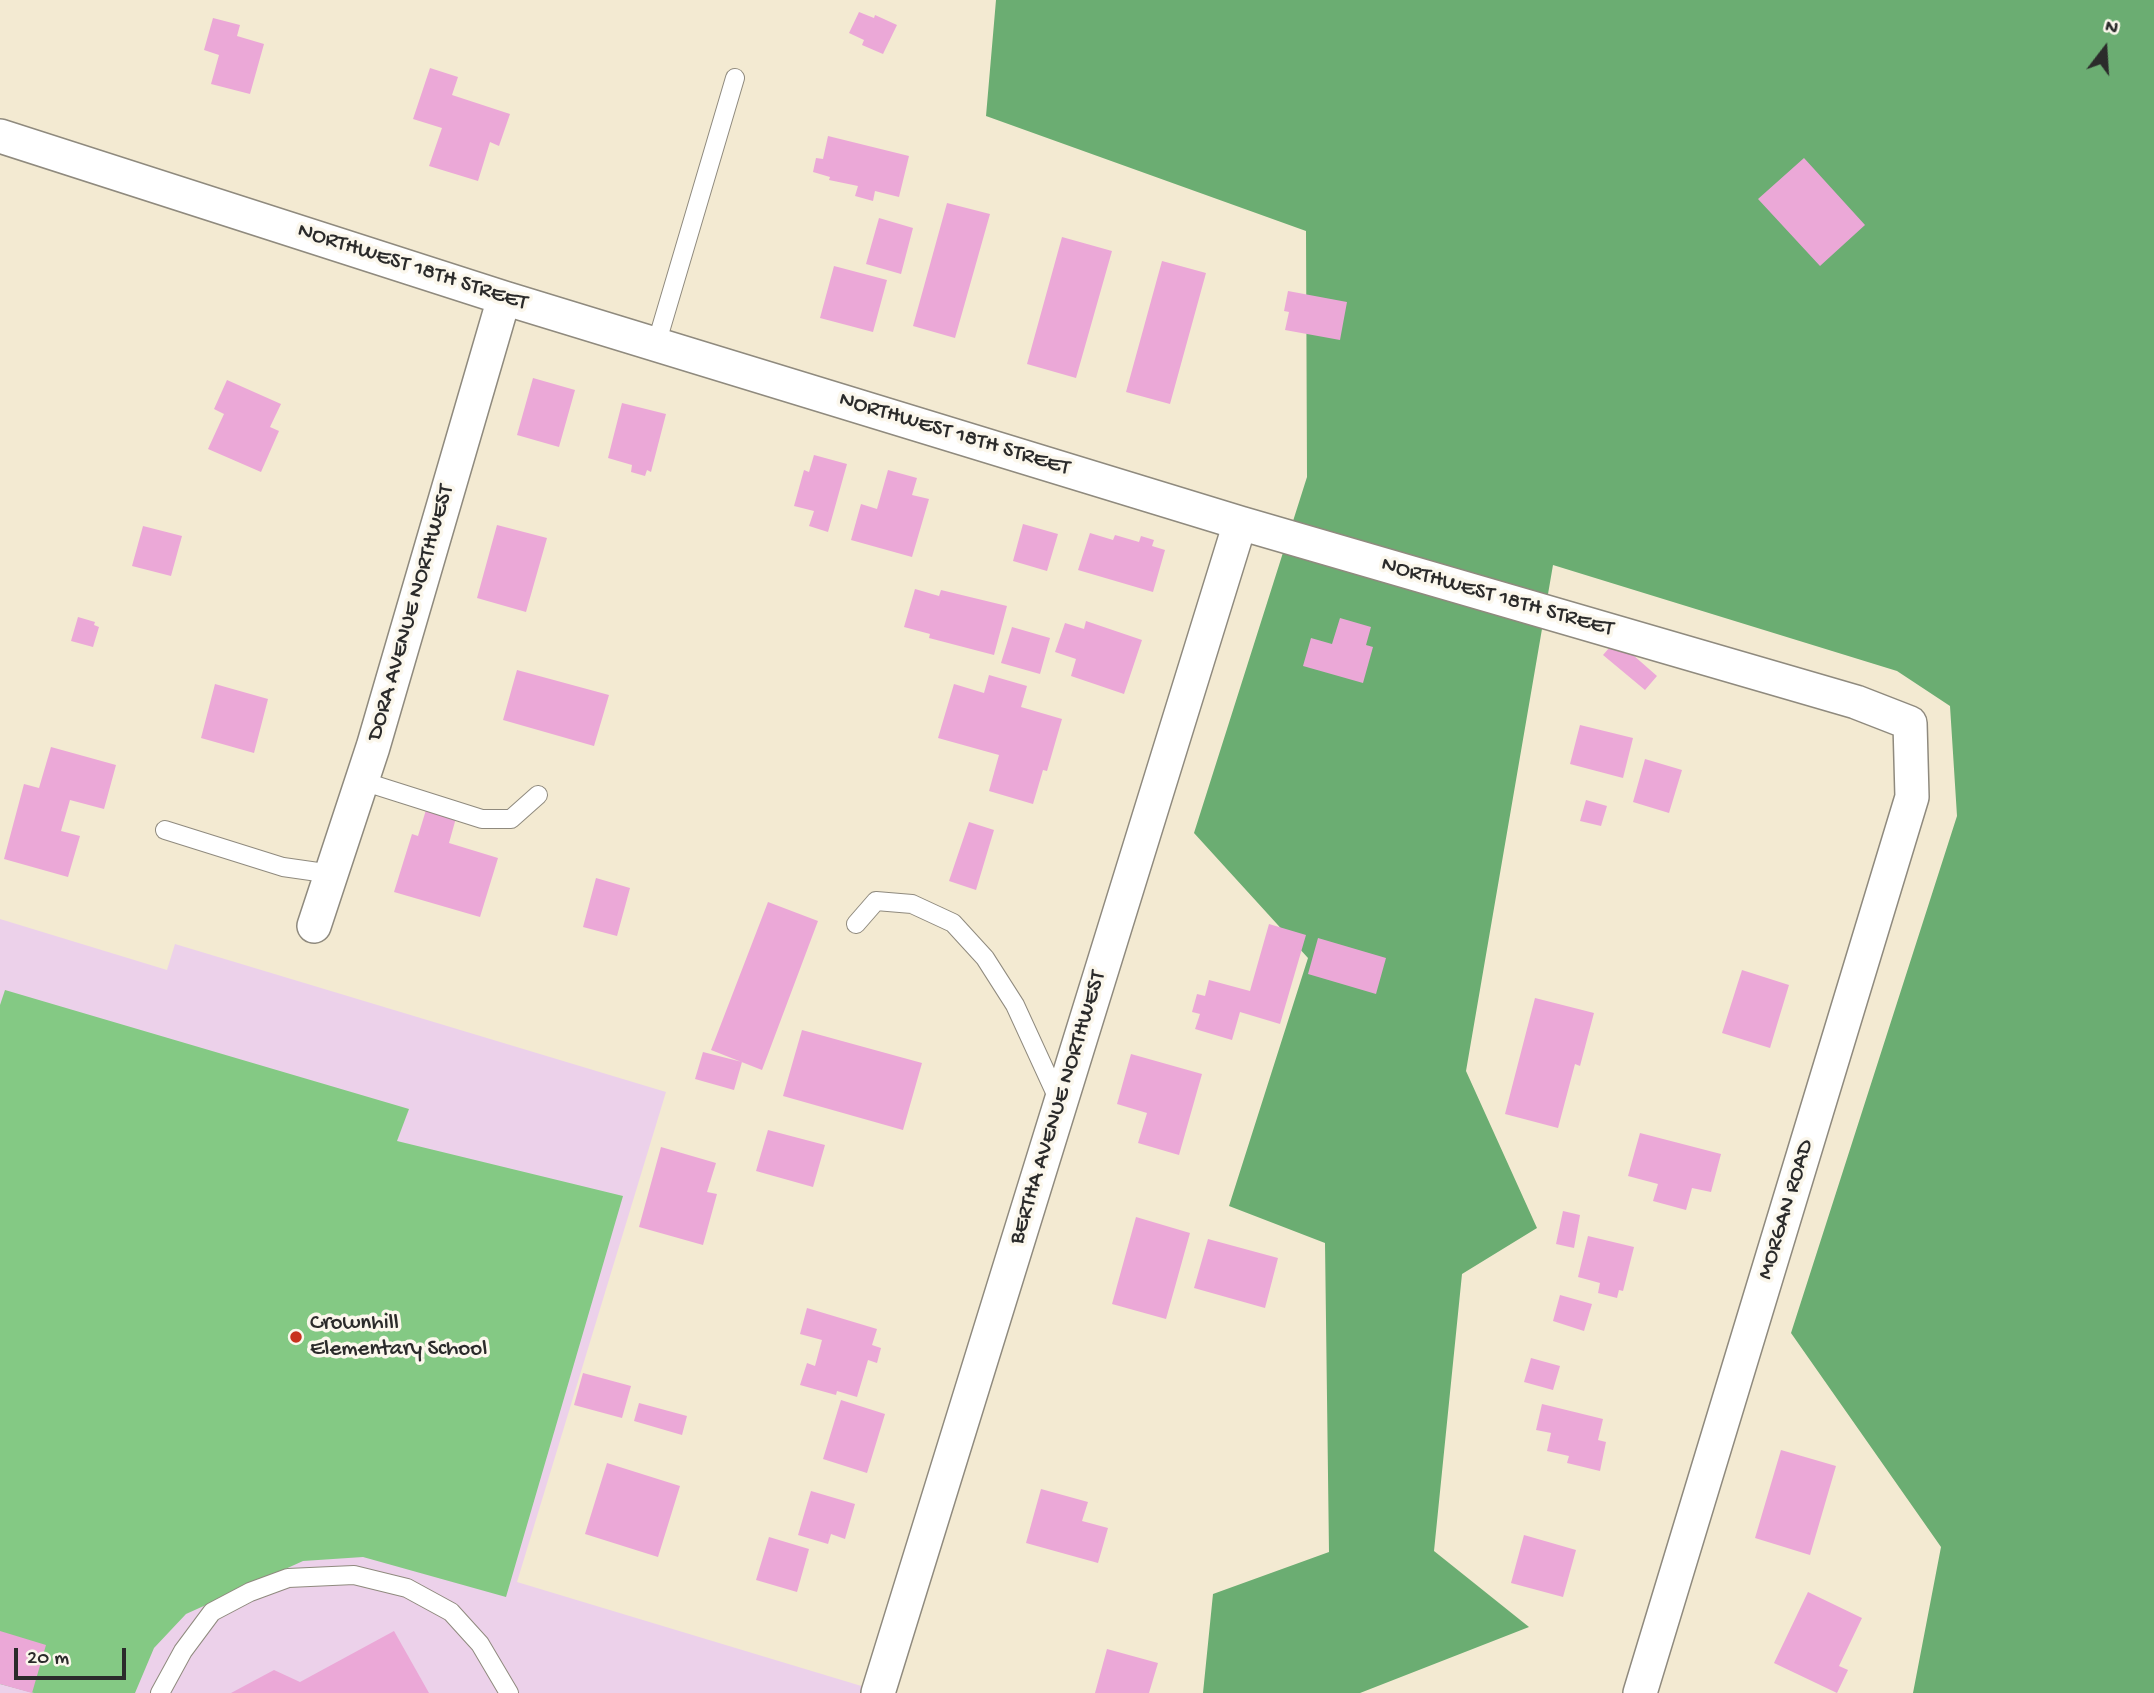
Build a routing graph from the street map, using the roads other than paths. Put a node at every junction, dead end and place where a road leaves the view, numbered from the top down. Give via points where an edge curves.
1 (735, 78) dead end
2 (0, 136) edge
3 (504, 298) junction
4 (656, 345) junction
5 (1240, 523) junction
6 (1910, 723) joint
7 (362, 781) junction
8 (538, 795) dead end
9 (164, 830) dead end
10 (332, 874) junction
11 (856, 924) dead end
12 (314, 926) dead end
13 (1060, 1103) junction
14 (160, 1693) edge
15 (509, 1693) edge
16 (878, 1693) edge
17 (1640, 1693) edge

1 - 4 lane
2 - 3 street, NORTHWEST 18TH STREET
3 - 4 street, NORTHWEST 18TH STREET
3 - 7 street, DORA AVENUE NORTHWEST
4 - 5 street, NORTHWEST 18TH STREET
5 - 6 street, NORTHWEST 18TH STREET via 1856,702
5 - 13 street, BERTHA AVENUE NORTHWEST
6 - 17 street, MORGAN ROAD via 1912,797
7 - 8 lane via 482,818 511,819
7 - 10 street, DORA AVENUE NORTHWEST
9 - 10 lane via 283,867
10 - 12 street, DORA AVENUE NORTHWEST
11 - 13 lane via 876,901 912,904 953,923 985,958 1015,1005
13 - 16 street, BERTHA AVENUE NORTHWEST
14 - 15 lane via 212,1612 288,1578 354,1575 407,1588 451,1612 480,1644

